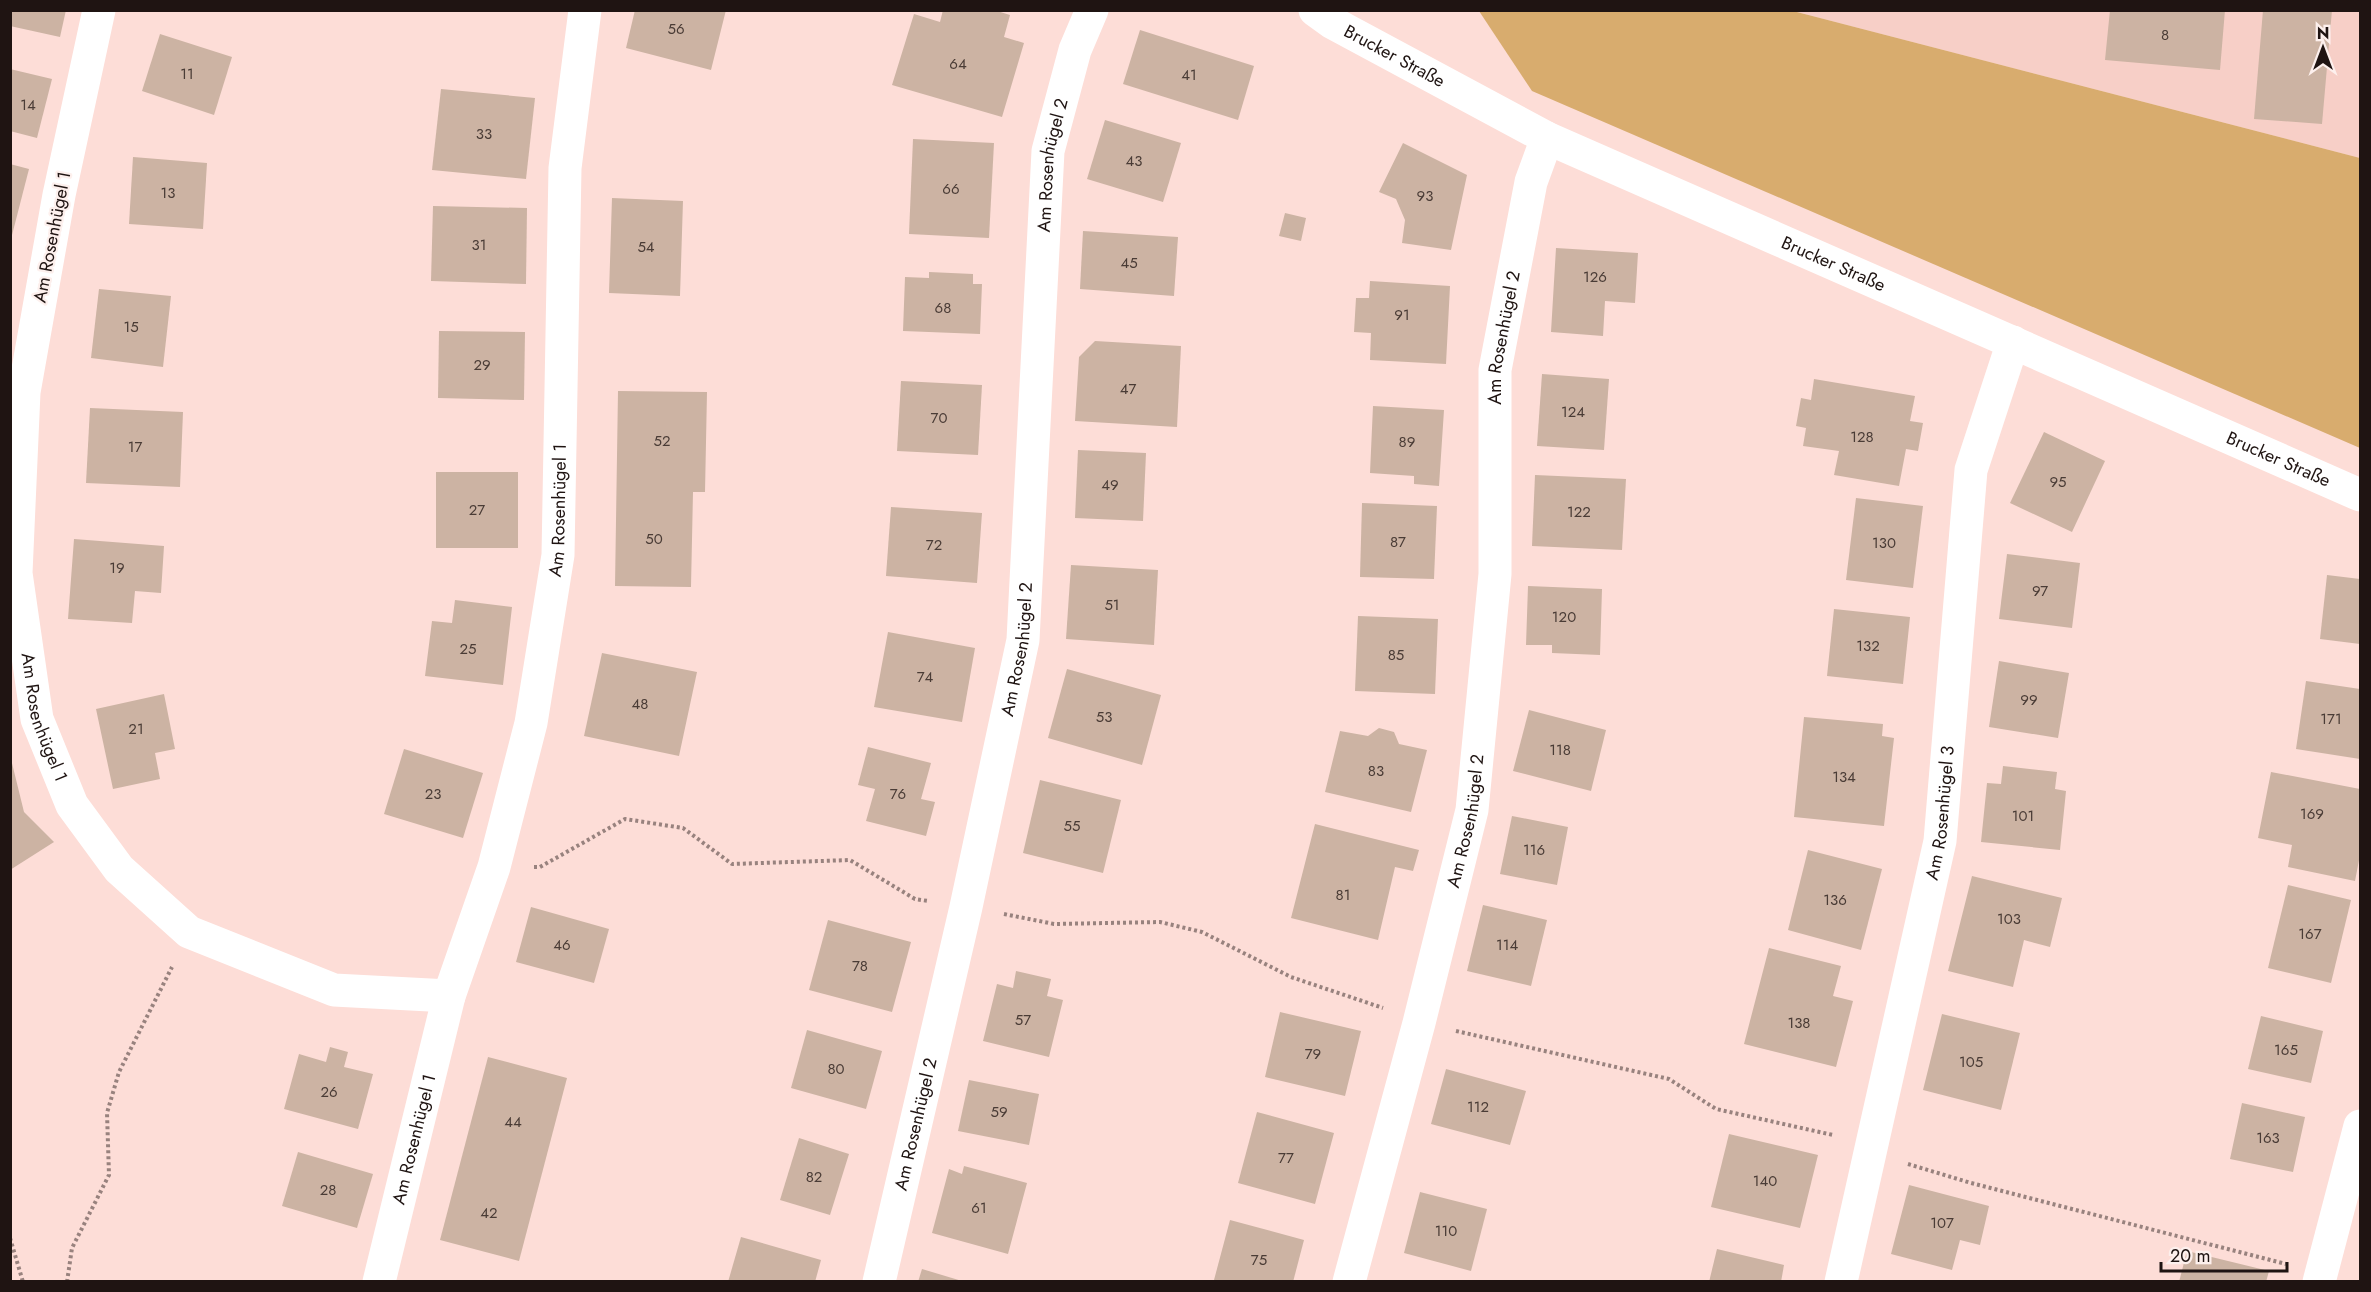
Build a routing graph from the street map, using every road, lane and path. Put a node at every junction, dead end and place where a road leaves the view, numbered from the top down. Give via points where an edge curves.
1 (99, 10) edge
2 (585, 10) edge
3 (1092, 10) edge
4 (1315, 10) edge
5 (1547, 138) junction
6 (2013, 342) junction
7 (2361, 495) edge
8 (189, 932) junction
9 (449, 996) junction
10 (2361, 1126) edge
11 (10, 1238) edge
12 (22, 1281) edge
13 (67, 1281) edge
14 (379, 1281) edge
15 (879, 1281) edge
16 (1349, 1281) edge
17 (1841, 1281) edge
18 (2319, 1281) edge

1 - 8 street, Am Rosenhügel 1 via 59,195 24,392 16,573 37,719 72,805 119,869
2 - 9 street, Am Rosenhügel 1 via 565,168 558,555 531,723 494,867
3 - 15 street, Am Rosenhügel 2 via 1075,50 1047,151 1023,640
4 - 5 street, Brucker Straße
5 - 6 street, Brucker Straße
5 - 16 street, Am Rosenhügel 2 via 1531,182 1495,370 1495,574 1472,810
6 - 7 street, Brucker Straße
6 - 17 street, Am Rosenhügel 3 via 1971,470 1940,841
8 - 9 street, Am Rosenhügel 1 via 334,990
8 - 13 path via 119,1072 107,1113 109,1175 72,1248
9 - 14 street, Am Rosenhügel 1
10 - 18 street
11 - 12 path

